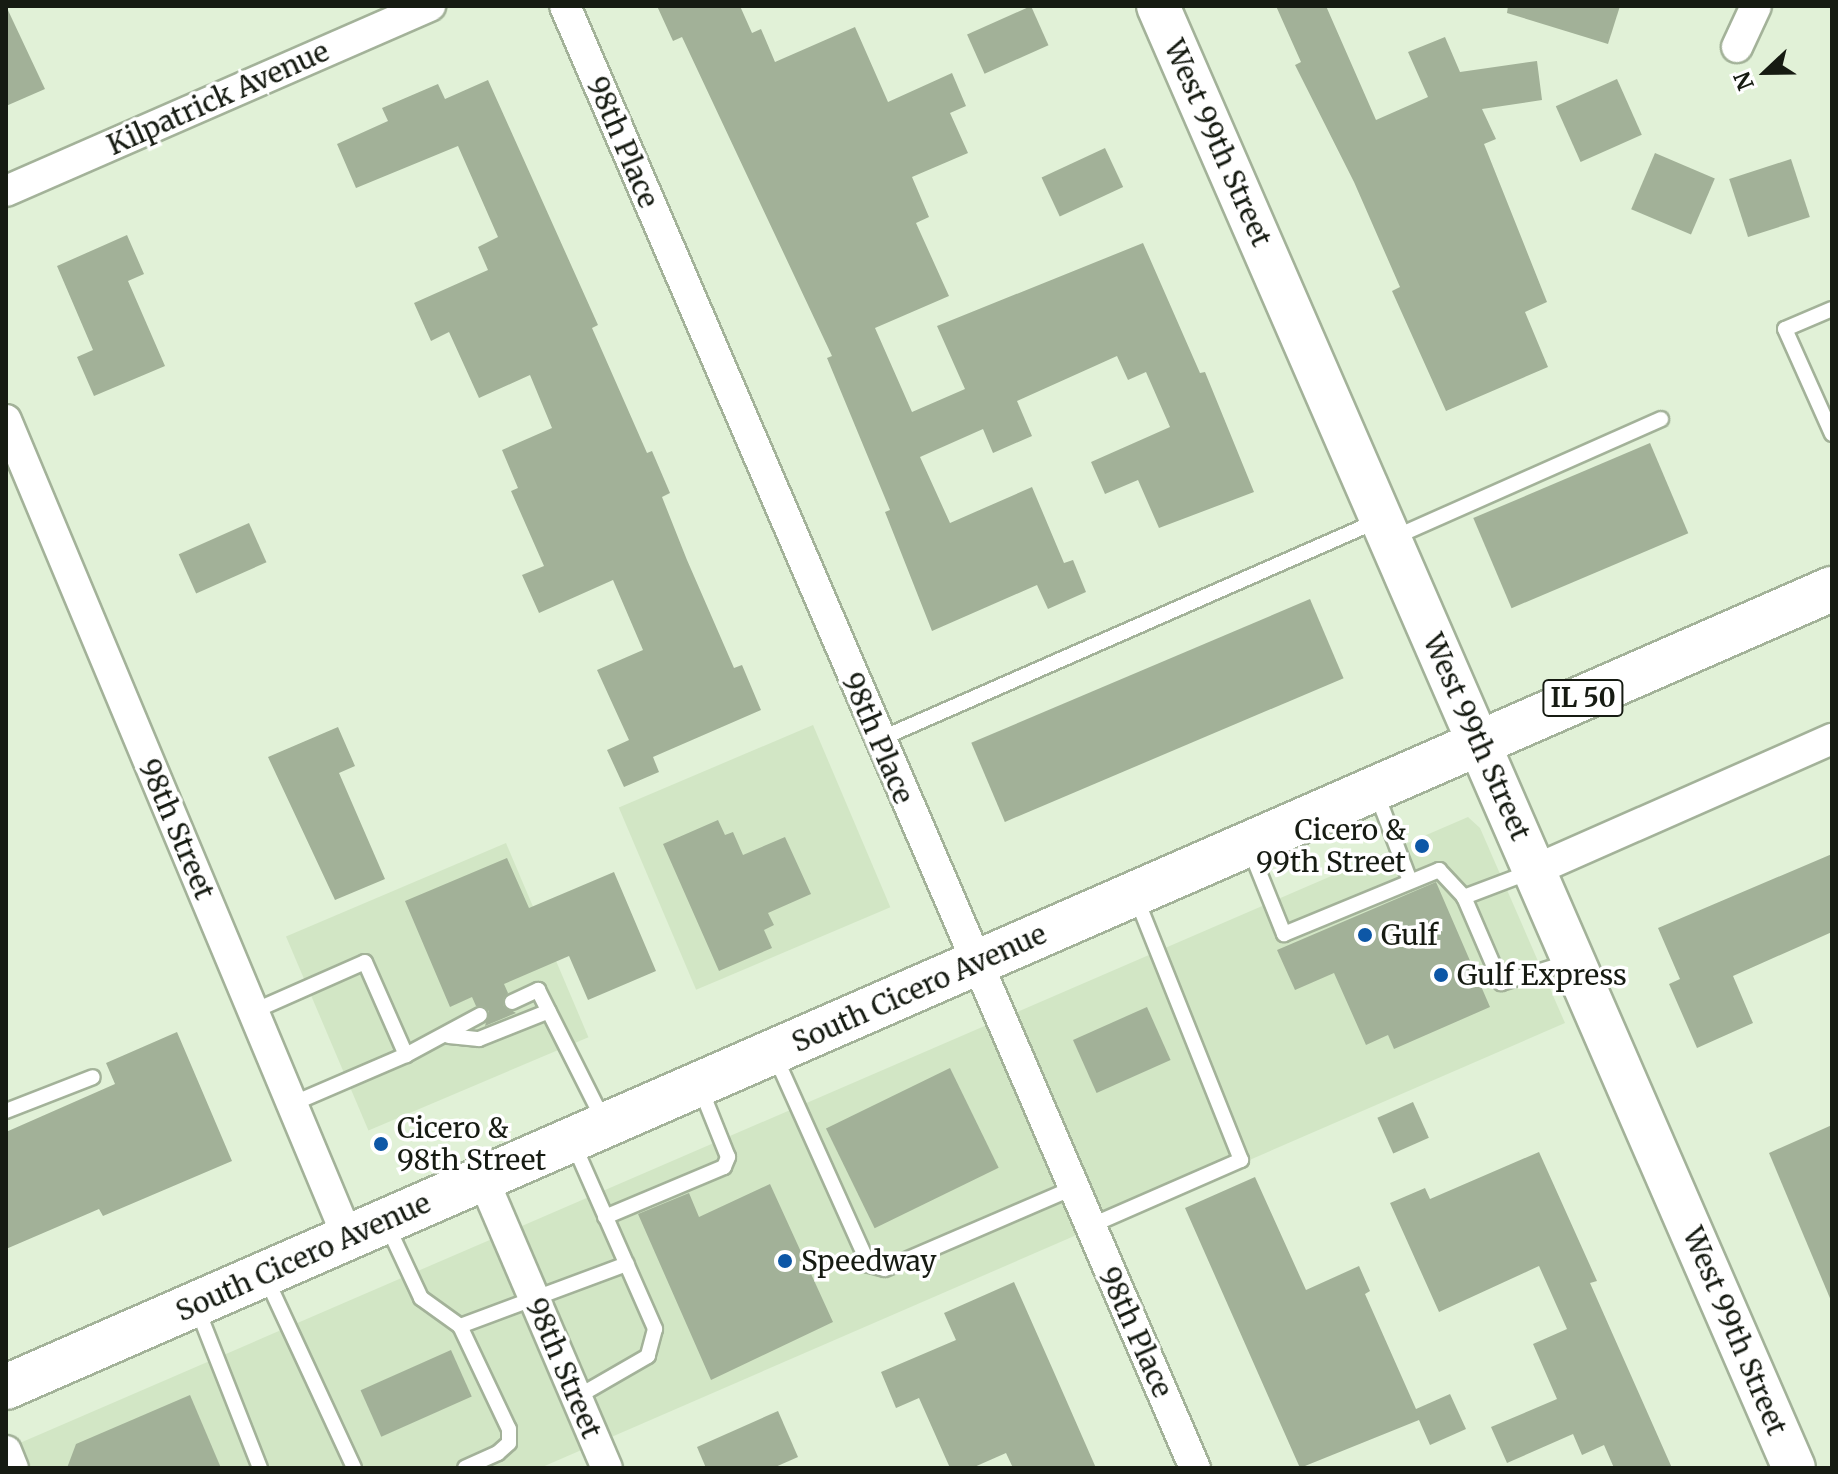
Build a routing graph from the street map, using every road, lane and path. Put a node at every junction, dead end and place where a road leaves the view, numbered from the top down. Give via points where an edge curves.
1 (430, 6) edge
2 (565, 6) edge
3 (1158, 6) edge
4 (1756, 6) edge
5 (1737, 47) dead end
6 (6, 191) edge
7 (1832, 309) edge
8 (1661, 419) dead end
9 (6, 420) edge
10 (1832, 434) edge
11 (1386, 529) junction
12 (1832, 589) edge
13 (1832, 739) edge
14 (879, 740) junction
15 (1480, 744) junction
16 (1375, 790) junction
17 (1249, 845) junction
18 (1535, 870) junction
19 (1410, 881) junction
20 (1135, 894) junction
21 (1464, 897) junction
22 (1574, 961) junction
23 (976, 964) junction
24 (512, 1002) dead end
25 (254, 1011) junction
26 (549, 1011) junction
27 (480, 1015) dead end
28 (449, 1036) junction
29 (773, 1052) junction
30 (406, 1055) junction
31 (93, 1077) dead end
32 (698, 1085) junction
33 (292, 1104) junction
34 (6, 1111) edge
35 (588, 1133) junction
36 (483, 1179) junction
37 (1073, 1188) junction
38 (605, 1217) junction
39 (1090, 1226) junction
40 (367, 1230) junction
41 (627, 1264) junction
42 (265, 1274) junction
43 (535, 1299) junction
44 (196, 1304) junction
45 (460, 1326) junction
46 (7, 1385) edge
47 (577, 1397) junction
48 (6, 1451) edge
49 (13, 1468) edge
50 (260, 1468) edge
51 (354, 1468) edge
52 (465, 1468) edge
53 (607, 1468) edge
54 (1195, 1468) edge
55 (1794, 1468) edge

1 - 6 street, Kilpatrick Avenue
2 - 14 street, 98th Place
3 - 11 street, West 99th Street
4 - 5 street
7 - 10 lane via 1785,329
8 - 11 lane
9 - 25 street, 98th Street
11 - 14 lane
11 - 15 street, West 99th Street
12 - 15 main road, South Cicero Avenue / IL 50
13 - 18 street
14 - 23 street, 98th Place
15 - 16 main road, South Cicero Avenue / IL 50
15 - 18 street, West 99th Street
16 - 17 main road, South Cicero Avenue / IL 50
16 - 19 lane
17 - 19 lane via 1284,934
17 - 20 main road, South Cicero Avenue / IL 50
18 - 21 lane
18 - 22 street, West 99th Street
19 - 21 lane via 1439,870
20 - 23 main road, South Cicero Avenue / IL 50
20 - 39 lane via 1241,1160
21 - 22 lane via 1501,983
22 - 55 street, West 99th Street
23 - 29 main road, South Cicero Avenue / IL 50
23 - 37 street, 98th Place
24 - 26 lane via 538,990
25 - 30 lane via 365,962
25 - 33 street, 98th Street
26 - 28 lane via 479,1039
26 - 35 lane
27 - 28 lane
28 - 30 lane
29 - 32 main road, South Cicero Avenue / IL 50
29 - 37 lane via 869,1265 885,1269
30 - 33 lane
31 - 34 lane
32 - 35 main road, South Cicero Avenue / IL 50
32 - 38 lane via 728,1157 724,1167
33 - 40 street, 98th Street
35 - 36 main road, South Cicero Avenue / IL 50
35 - 38 lane
36 - 40 main road, South Cicero Avenue / IL 50
36 - 43 street, 98th Street
37 - 39 street, 98th Place
38 - 41 lane
39 - 54 street, 98th Place
40 - 42 main road, South Cicero Avenue / IL 50
40 - 45 lane via 421,1298
41 - 43 lane
41 - 47 lane via 655,1329 648,1356
42 - 44 main road, South Cicero Avenue / IL 50
42 - 51 lane
43 - 45 lane
43 - 47 street, 98th Street
44 - 46 main road, South Cicero Avenue / IL 50
44 - 50 lane
45 - 52 lane via 509,1429 509,1443 498,1453
47 - 53 street, 98th Street
48 - 49 street

